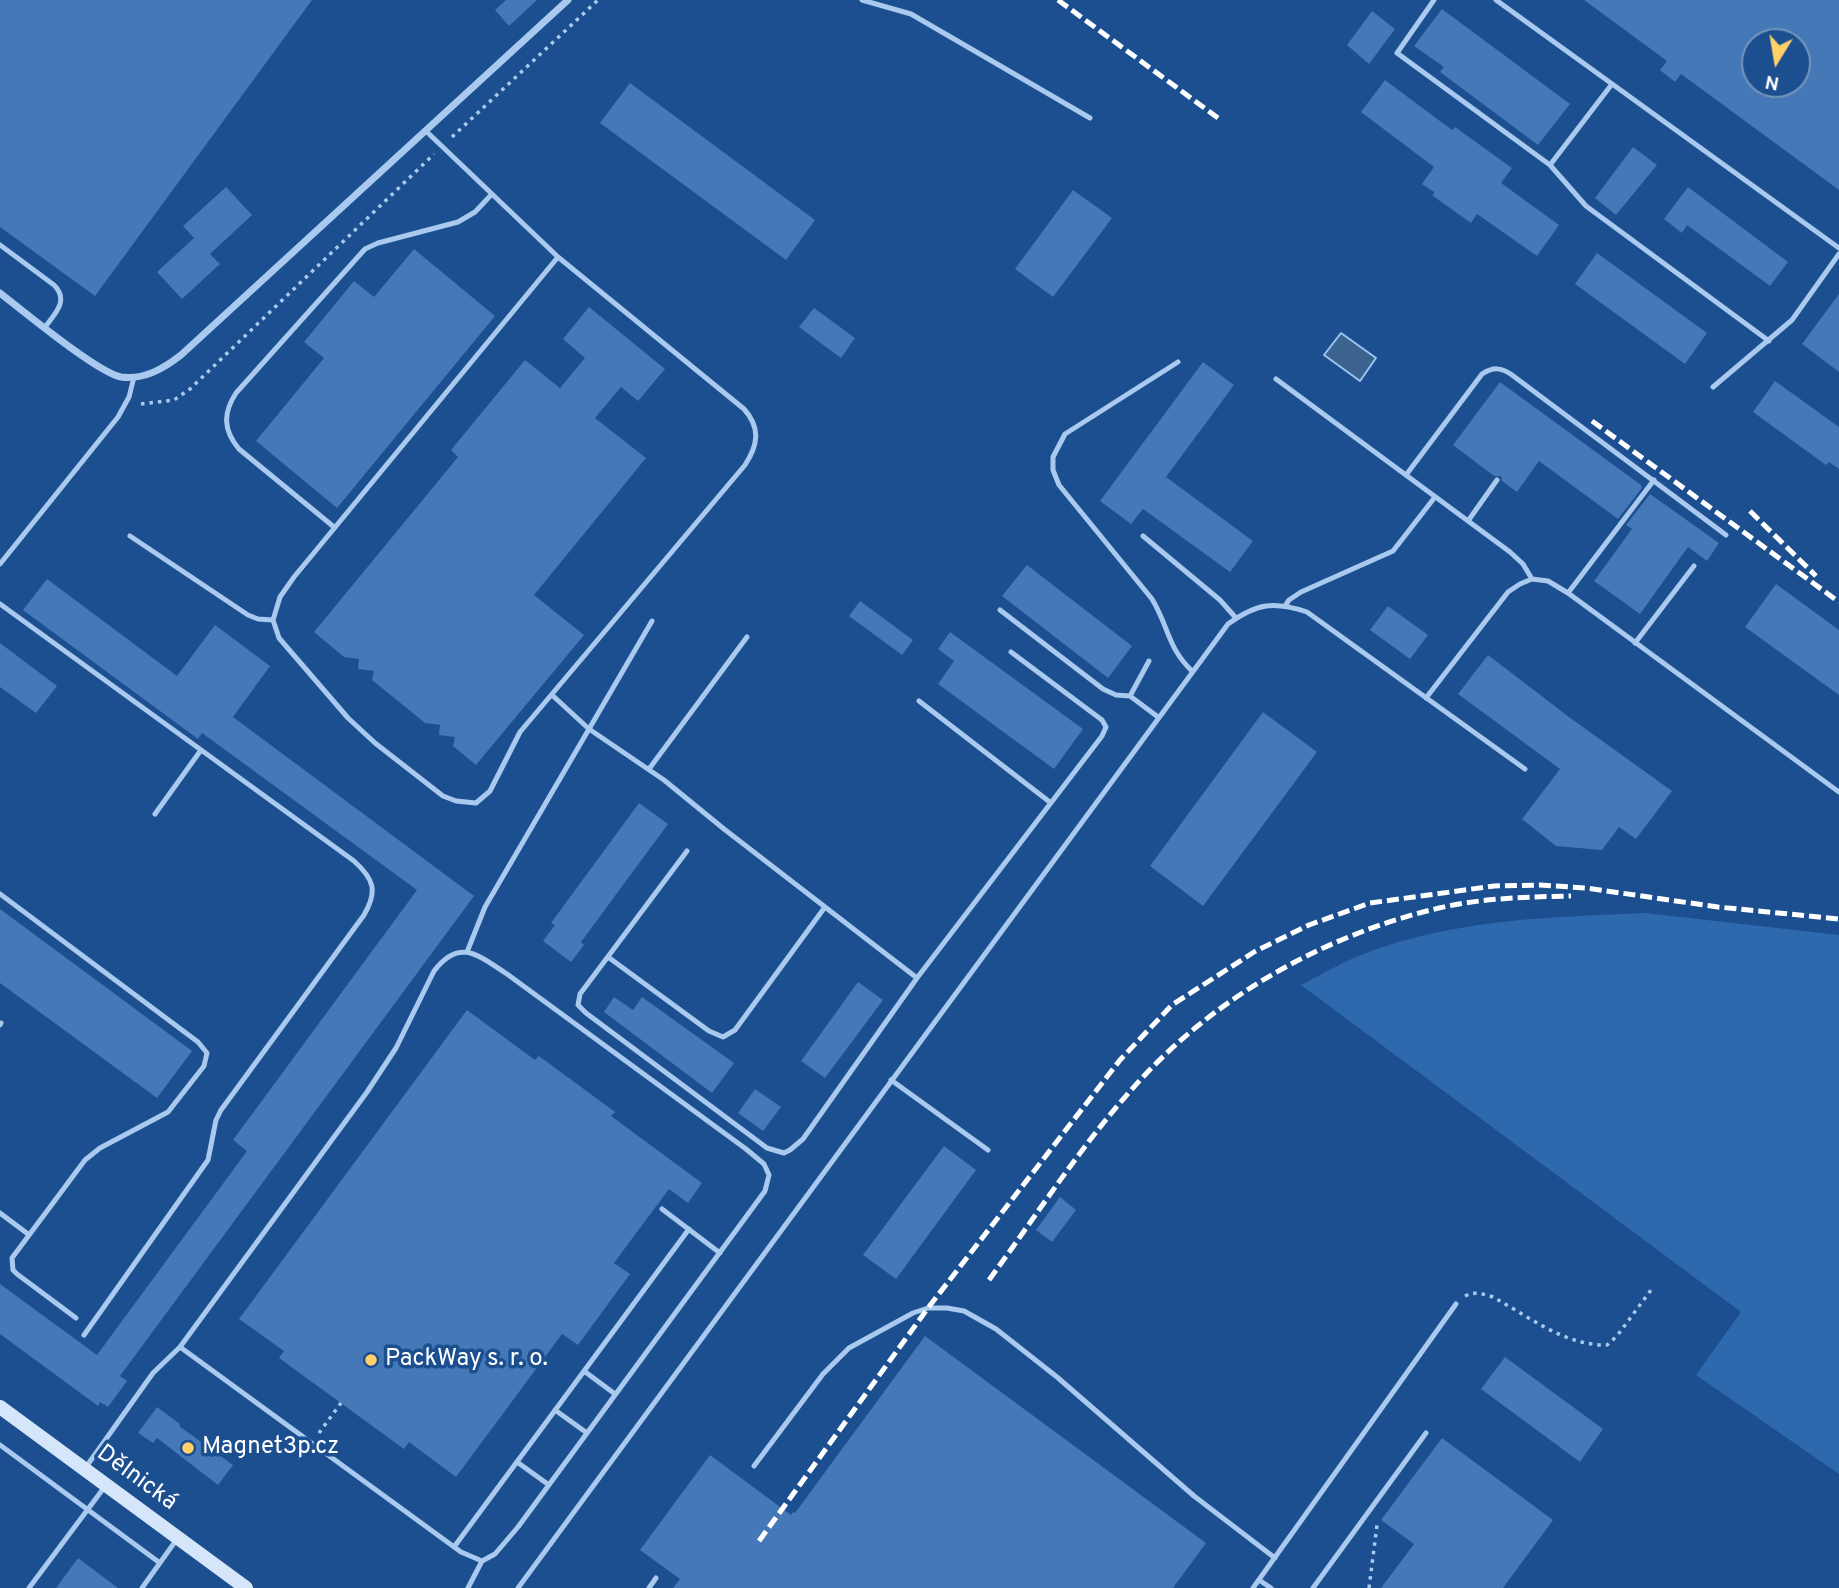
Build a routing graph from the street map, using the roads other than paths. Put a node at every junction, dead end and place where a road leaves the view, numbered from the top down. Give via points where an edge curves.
1 (568, 0) edge
2 (862, 0) edge
3 (1434, 0) edge
4 (1496, 0) edge
5 (1612, 83) junction
6 (1090, 118) dead end
7 (427, 132) junction
8 (1550, 165) junction
9 (492, 194) junction
10 (0, 245) edge
11 (1839, 248) edge
12 (1839, 254) edge
13 (558, 257) junction
14 (0, 293) edge
15 (45, 327) junction
16 (1769, 341) junction
17 (1178, 362) dead end
18 (134, 377) junction
19 (1276, 379) dead end
20 (1713, 387) dead end
21 (1406, 475) junction
22 (1654, 480) junction
23 (1497, 481) dead end
24 (1435, 497) junction
25 (1468, 521) junction
26 (334, 527) junction
27 (1726, 535) dead end
28 (130, 536) dead end
29 (1143, 536) dead end
30 (0, 564) edge
31 (1694, 566) dead end
32 (1532, 579) junction
33 (1568, 593) junction
34 (0, 604) edge
35 (1285, 606) junction
36 (1000, 610) dead end
37 (1236, 618) junction
38 (273, 620) junction
39 (652, 621) dead end
40 (747, 637) dead end
41 (1635, 643) junction
42 (1011, 652) dead end
43 (1149, 661) dead end
44 (1192, 671) junction
45 (552, 695) junction
46 (1130, 696) junction
47 (1426, 698) junction
48 (919, 701) dead end
49 (1158, 717) junction
50 (589, 729) junction
51 (201, 750) junction
52 (649, 769) junction
53 (1525, 769) dead end
54 (1839, 792) edge
55 (1051, 803) junction
56 (155, 814) dead end
57 (687, 851) dead end
58 (0, 894) edge
59 (825, 907) junction
60 (467, 952) junction
61 (608, 957) junction
62 (917, 978) junction
63 (891, 1080) junction
64 (988, 1150) dead end
65 (662, 1209) dead end
66 (0, 1213) edge
67 (688, 1229) junction
68 (28, 1234) junction
69 (720, 1253) junction
70 (1456, 1304) road end
71 (76, 1318) dead end
72 (84, 1335) dead end
73 (180, 1347) junction
74 (584, 1371) junction
75 (615, 1395) junction
76 (0, 1407) edge
77 (555, 1410) junction
78 (587, 1433) junction
79 (1426, 1433) dead end
80 (0, 1445) edge
81 (517, 1462) junction
82 (754, 1466) dead end
83 (85, 1469) junction
84 (106, 1485) junction
85 (549, 1485) junction
86 (88, 1509) junction
87 (178, 1538) junction
88 (454, 1547) junction
89 (1275, 1558) junction
90 (482, 1561) junction
91 (160, 1563) junction
92 (656, 1578) dead end
93 (1259, 1580) junction
94 (29, 1588) edge
95 (142, 1588) edge
96 (246, 1588) edge
97 (468, 1588) edge
98 (518, 1588) edge
99 (649, 1588) edge
100 (1253, 1588) edge
101 (1271, 1588) edge
102 (1313, 1588) edge

1 - 7 street
2 - 6 lane via 911,14
3 - 8 lane via 1397,53
4 - 5 lane
5 - 8 lane
5 - 11 lane
7 - 9 lane
7 - 18 street via 181,355 161,369
8 - 16 lane via 1586,206
9 - 13 lane
9 - 26 lane via 458,222 365,249 229,403 226,428 239,449
10 - 15 lane via 60,292 61,305
12 - 16 lane via 1792,320
13 - 26 lane
13 - 45 lane via 744,409 757,435 745,466
14 - 15 street
15 - 18 street via 102,369
16 - 20 lane
17 - 44 lane via 1065,434 1053,457 1053,470 1059,485 1152,599 1173,648
18 - 30 lane via 125,405
19 - 21 lane
21 - 22 lane via 1482,374 1497,368
21 - 24 lane
22 - 27 lane
22 - 33 lane
23 - 25 lane
24 - 25 lane
24 - 35 lane via 1393,551 1301,592
25 - 32 lane via 1510,552
26 - 38 lane via 280,597
28 - 38 lane via 242,611
29 - 37 lane
31 - 41 lane
32 - 33 lane via 1548,581
32 - 47 lane via 1508,592
33 - 41 lane
34 - 51 lane
35 - 37 lane via 1262,606
35 - 47 lane via 1321,621
36 - 46 lane via 1103,689
37 - 44 lane
38 - 45 lane via 279,638 355,725 429,787 456,801 476,803 490,791 514,740
39 - 50 lane
40 - 52 lane
41 - 54 lane
42 - 55 lane via 1106,727
43 - 46 lane
44 - 49 lane
45 - 50 lane
46 - 49 lane
47 - 53 lane
48 - 55 lane
49 - 63 lane
50 - 52 lane
50 - 60 lane via 485,907
51 - 56 lane
51 - 72 lane via 363,869 370,877 372,896 364,915 221,1110 208,1160
52 - 59 lane
55 - 62 lane
57 - 61 lane
58 - 68 lane via 207,1053 204,1066 175,1106 91,1154
59 - 61 lane via 735,1030 723,1037
59 - 62 lane
60 - 69 lane via 507,974 764,1164 768,1184
60 - 73 lane via 455,952 441,962 379,1076
61 - 62 lane via 580,994 580,1009 767,1148 783,1153 803,1139
63 - 64 lane
63 - 98 lane
65 - 67 lane
66 - 68 lane
67 - 69 lane
67 - 74 lane
68 - 71 lane via 12,1258 13,1270
69 - 75 lane
70 - 89 lane
73 - 83 lane via 153,1373
73 - 88 lane
74 - 75 lane
74 - 77 lane
75 - 78 lane
76 - 83 street, Dělnická
77 - 78 lane
77 - 81 lane
78 - 85 lane
79 - 102 lane
80 - 86 lane
81 - 85 lane
81 - 88 lane
82 - 89 lane via 823,1374 849,1348 912,1313 928,1308 964,1311 996,1329 1057,1377 1194,1496
83 - 84 street, Dělnická
84 - 86 lane
84 - 87 street, Dělnická
85 - 90 lane via 495,1554
86 - 91 lane
86 - 94 lane
87 - 91 lane
87 - 96 street, Dělnická
88 - 90 lane
89 - 93 lane
90 - 97 lane
91 - 95 lane
92 - 99 lane
93 - 100 lane
93 - 101 lane

